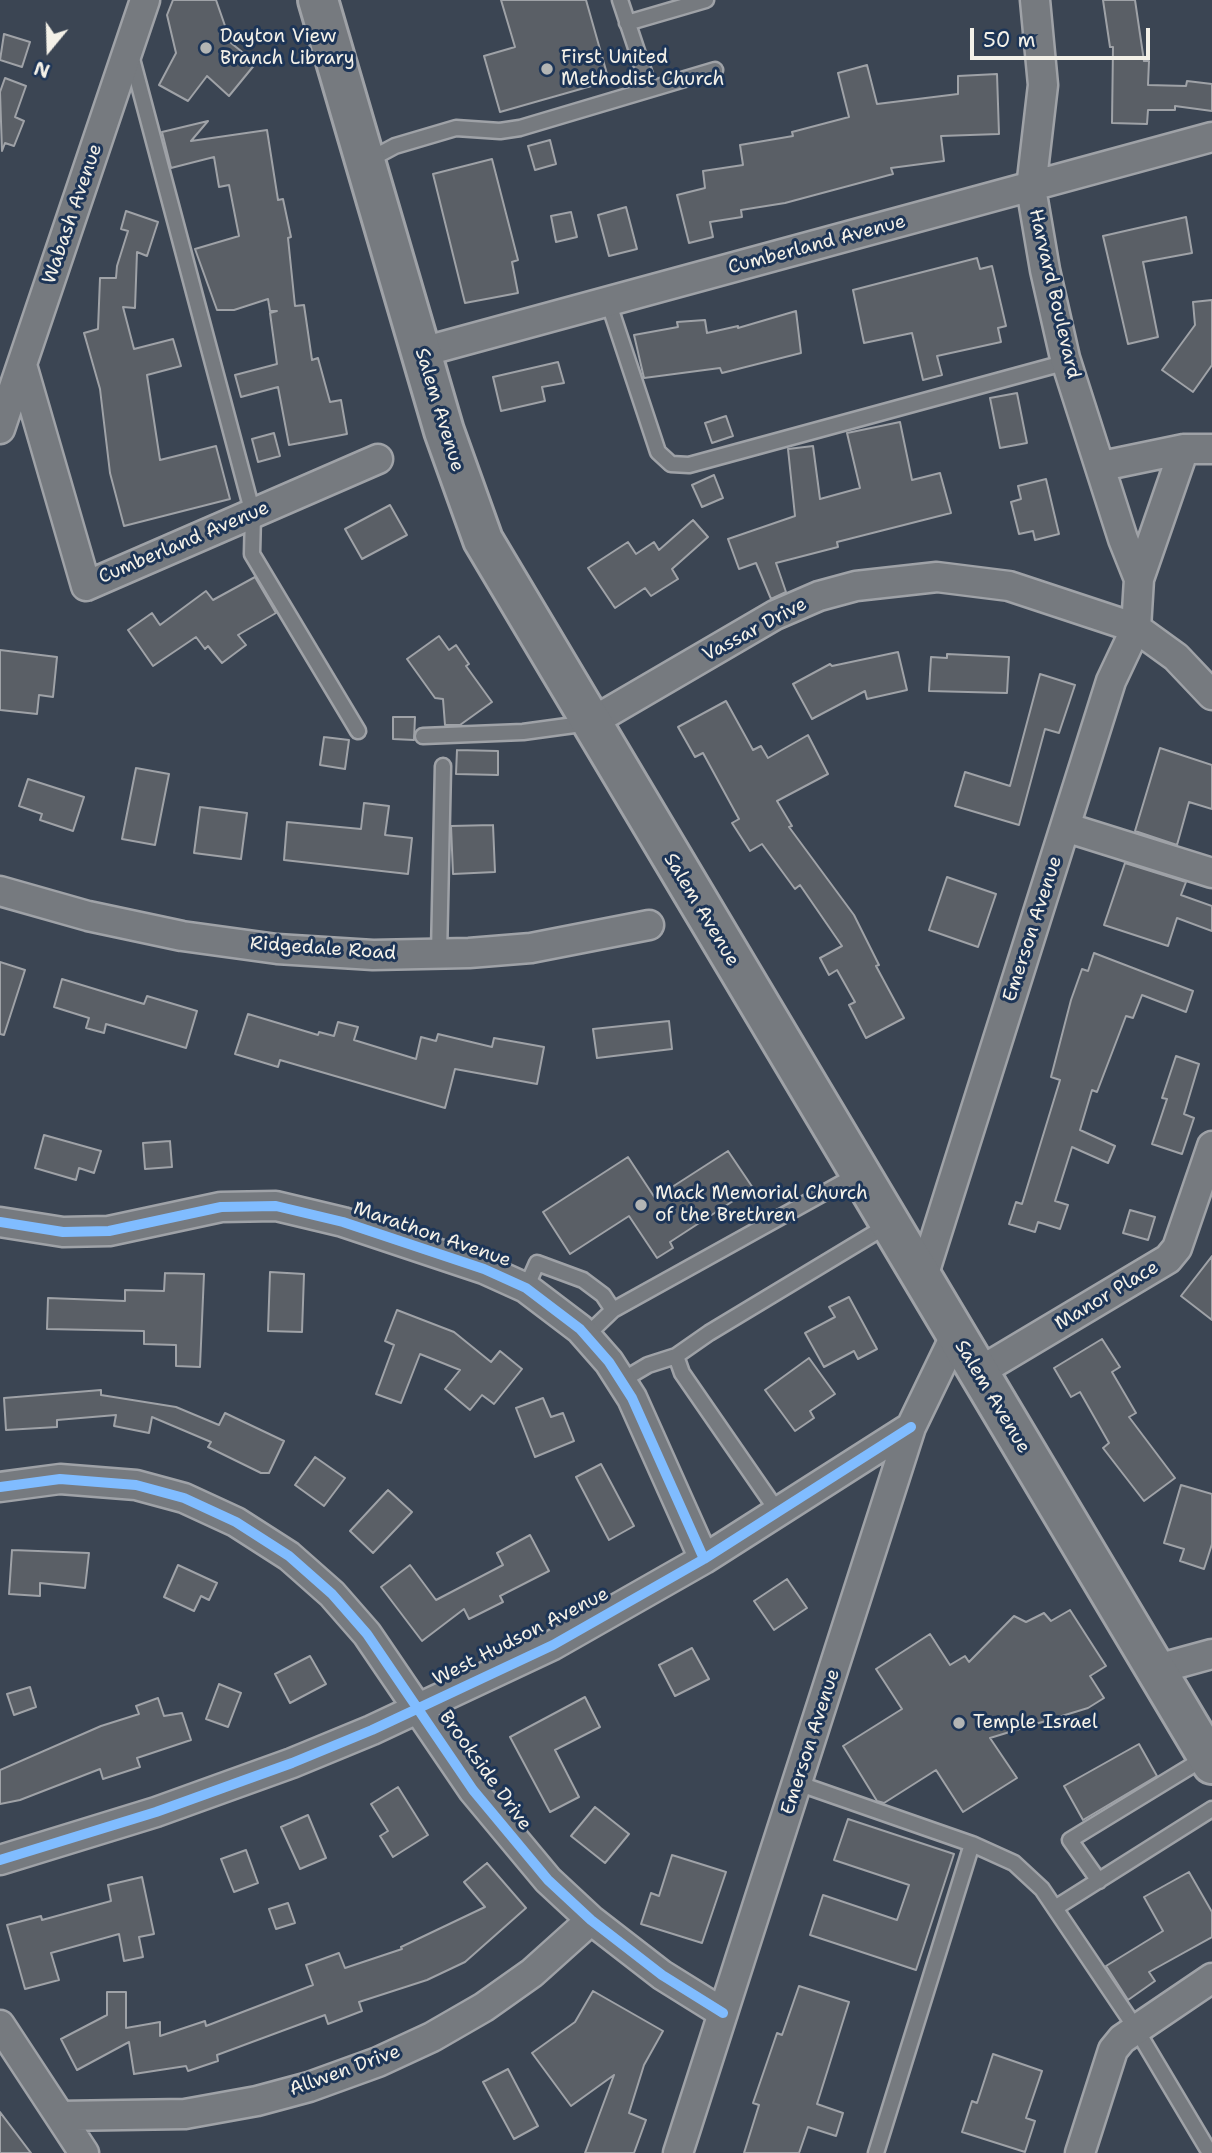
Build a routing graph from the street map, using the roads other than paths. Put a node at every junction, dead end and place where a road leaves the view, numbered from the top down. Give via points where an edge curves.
1 (145, 0) edge
2 (317, 0) edge
3 (620, 0) edge
4 (706, 0) edge
5 (1035, 0) edge
6 (627, 23) junction
7 (129, 47) junction
8 (715, 70) dead end
9 (649, 87) junction
10 (1212, 137) edge
11 (365, 162) junction
12 (1031, 188) junction
13 (608, 302) junction
14 (422, 352) junction
15 (1067, 362) junction
16 (22, 365) junction
17 (0, 429) edge
18 (1198, 449) edge
19 (378, 459) dead end
20 (1102, 466) junction
21 (253, 514) junction
22 (1139, 579) junction
23 (1136, 628) junction
24 (1212, 695) edge
25 (590, 723) junction
26 (358, 731) dead end
27 (423, 736) dead end
28 (443, 766) dead end
29 (1065, 827) junction
30 (1212, 873) edge
31 (0, 891) edge
32 (649, 925) dead end
33 (439, 954) junction
34 (1211, 1150) edge
35 (858, 1174) junction
36 (0, 1222) edge
37 (889, 1224) junction
38 (922, 1280) junction
39 (526, 1288) junction
40 (613, 1310) junction
41 (586, 1336) junction
42 (955, 1336) junction
43 (676, 1356) junction
44 (977, 1373) junction
45 (621, 1381) junction
46 (911, 1427) junction
47 (0, 1488) edge
48 (778, 1511) junction
49 (704, 1559) junction
50 (1212, 1654) edge
51 (1157, 1669) junction
52 (419, 1708) junction
53 (1210, 1760) edge
54 (797, 1783) junction
55 (1212, 1809) edge
56 (972, 1844) junction
57 (0, 1860) edge
58 (1099, 1881) junction
59 (1055, 1908) junction
60 (591, 1920) junction
61 (1212, 1978) edge
62 (723, 2013) junction
63 (0, 2025) edge
64 (1135, 2027) junction
65 (60, 2116) junction
66 (84, 2153) edge
67 (678, 2153) edge
68 (876, 2153) edge
69 (1080, 2153) edge
70 (1210, 2153) edge

1 - 7 street, Wabash Avenue
2 - 11 main road, Salem Avenue
3 - 6 lane
4 - 6 lane
5 - 12 street, Harvard Boulevard via 1043,85
6 - 9 lane
7 - 16 street, Wabash Avenue
7 - 21 lane
8 - 9 lane
9 - 11 lane via 520,128 456,128 395,146
10 - 12 street, Cumberland Avenue
11 - 14 main road, Salem Avenue
12 - 13 street, Cumberland Avenue
12 - 15 street, Harvard Boulevard
13 - 14 street, Cumberland Avenue
13 - 15 lane via 658,452 671,464 688,465
14 - 25 main road, Salem Avenue via 483,540
15 - 20 street, Harvard Boulevard
16 - 17 street, Wabash Avenue
16 - 21 street, Cumberland Avenue via 86,586
18 - 20 street
18 - 22 street
19 - 21 street, Cumberland Avenue
20 - 22 street, Harvard Boulevard
21 - 26 lane via 252,554
22 - 23 street, Emerson Avenue
23 - 24 street via 1177,657
23 - 25 street, Vassar Drive via 1030,592 973,580 893,580 856,586 775,615
23 - 29 street, Emerson Avenue via 1111,681
25 - 27 lane via 523,732
25 - 35 main road, Salem Avenue
28 - 33 lane
29 - 30 street
29 - 38 street, Emerson Avenue
31 - 33 street, Ridgedale Road via 100,919 195,938 277,949
32 - 33 street, Ridgedale Road via 531,948
34 - 44 street, Manor Place via 1177,1248 1168,1259
35 - 37 main road, Salem Avenue
35 - 40 lane
36 - 39 street, Marathon Avenue via 63,1232 109,1231 221,1207 276,1206 369,1230
37 - 38 main road, Salem Avenue
37 - 43 lane
38 - 42 main road, Salem Avenue
39 - 40 lane via 537,1263 583,1280 603,1295
39 - 41 street, Marathon Avenue
40 - 41 lane
41 - 45 street, Marathon Avenue
42 - 44 main road, Salem Avenue
42 - 46 street, Emerson Avenue
43 - 45 lane
43 - 48 lane via 682,1373
44 - 51 main road, Salem Avenue
45 - 49 street, Marathon Avenue
46 - 48 street, West Hudson Avenue
46 - 54 street, Emerson Avenue
47 - 52 street, Brookside Drive via 60,1479 111,1481 184,1498 236,1522 289,1556 332,1594 367,1634
48 - 49 street, West Hudson Avenue
49 - 52 street, West Hudson Avenue via 553,1645
50 - 51 street
51 - 53 main road, Salem Avenue
52 - 57 street, West Hudson Avenue via 292,1763
52 - 60 street, Brookside Drive via 499,1824
53 - 58 lane via 1070,1840
54 - 56 lane
54 - 62 street, Emerson Avenue
55 - 58 lane
56 - 59 lane via 1014,1863
56 - 68 lane
58 - 59 lane
59 - 64 lane
60 - 62 street, Brookside Drive via 662,1975
60 - 65 street, Allwen Drive via 532,1973 484,2007 432,2037 355,2071 257,2101 185,2114
61 - 64 street
62 - 67 street, Emerson Avenue
63 - 65 street
64 - 69 street via 1113,2050
64 - 70 lane
65 - 66 street

